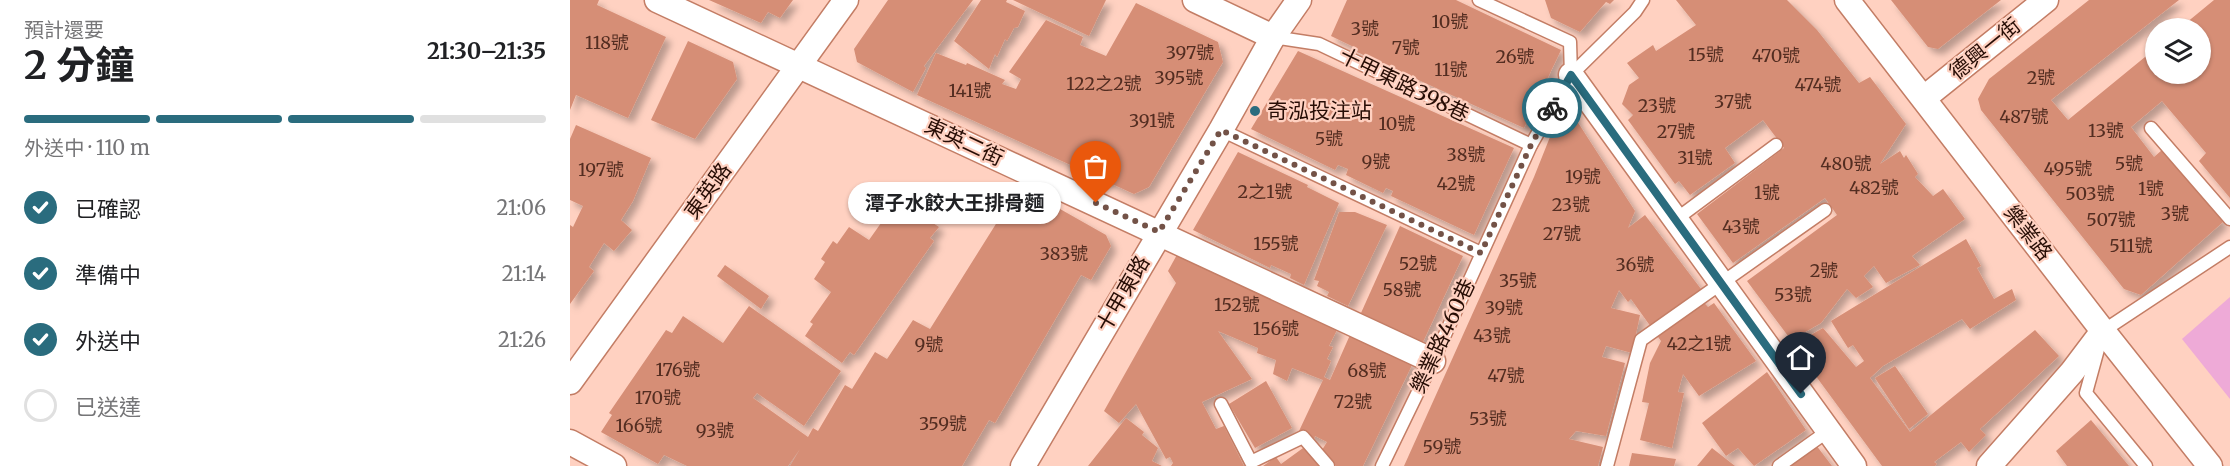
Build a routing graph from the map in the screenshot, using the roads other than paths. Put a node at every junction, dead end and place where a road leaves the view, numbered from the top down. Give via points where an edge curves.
1 (657, 0) edge
2 (846, 0) edge
3 (1195, 0) edge
4 (1299, 0) edge
5 (1479, 0) edge
6 (1644, 0) edge
7 (1847, 0) edge
8 (2046, 0) edge
9 (1273, 37) junction
10 (800, 65) junction
11 (1571, 75) junction
12 (1924, 98) junction
13 (2151, 128) dead end
14 (1221, 130) junction
15 (1531, 145) junction
16 (1776, 145) dead end
17 (1826, 210) dead end
18 (2230, 219) edge
19 (1675, 220) junction
20 (1159, 232) junction
21 (2230, 247) edge
22 (1481, 253) junction
23 (1722, 283) junction
24 (2103, 331) junction
25 (1433, 361) junction
26 (570, 382) edge
27 (1221, 404) dead end
28 (1828, 431) junction
29 (570, 442) edge
30 (614, 466) edge
31 (1023, 466) edge
32 (1328, 466) edge
33 (1382, 466) edge
34 (1607, 466) edge
35 (1779, 466) edge
36 (1854, 466) edge
37 (1989, 466) edge
38 (2146, 466) edge
39 (2210, 466) edge

1 - 10 street, 東英二街
2 - 10 street, 東英路
3 - 9 street
4 - 9 street, 十甲東路
5 - 11 lane via 1570,42
6 - 11 lane, 樂業路460巷
7 - 12 street, 樂業路
8 - 12 street, 德興一街
9 - 14 street, 十甲東路
9 - 15 lane, 十甲東路398巷 via 1319,44
10 - 20 street, 東英二街
10 - 26 street, 東英路
11 - 15 lane, 樂業路460巷
11 - 19 street
12 - 24 street, 樂業路
13 - 18 lane
14 - 20 street, 十甲東路
14 - 22 lane
15 - 22 lane, 樂業路460巷
16 - 19 lane
17 - 23 lane
19 - 23 street
20 - 25 street, 東英二街
20 - 31 street, 十甲東路
21 - 24 lane
22 - 25 lane, 樂業路460巷
23 - 28 street
23 - 34 lane via 1641,340
24 - 37 street
24 - 38 lane via 2086,393
24 - 39 street, 樂業路
25 - 33 lane, 樂業路460巷
27 - 32 lane via 1251,462 1303,437
28 - 35 lane
28 - 36 street
29 - 30 street

